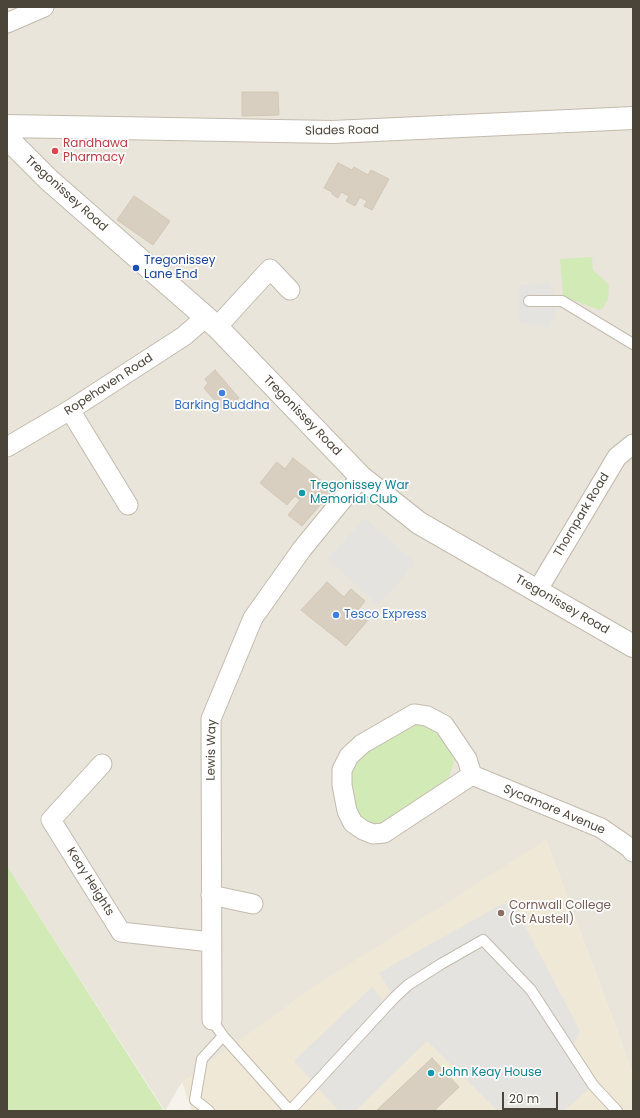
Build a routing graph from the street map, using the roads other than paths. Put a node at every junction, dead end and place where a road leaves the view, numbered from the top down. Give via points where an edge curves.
1 (44, 7) edge
2 (7, 23) edge
3 (633, 118) edge
4 (7, 126) edge
5 (7, 138) edge
6 (290, 290) dead end
7 (529, 301) dead end
8 (211, 322) junction
9 (633, 344) edge
10 (70, 410) junction
11 (633, 444) edge
12 (7, 447) edge
13 (361, 477) junction
14 (128, 505) dead end
15 (537, 590) junction
16 (633, 646) edge
17 (102, 764) dead end
18 (472, 775) junction
19 (633, 852) edge
20 (211, 895) junction
21 (253, 904) dead end
22 (211, 942) junction
23 (212, 1020) joint
24 (222, 1036) junction
25 (209, 1111) edge
26 (290, 1111) edge
27 (617, 1111) edge

1 - 2 street
3 - 4 street, Slades Road via 333,132
5 - 8 street, Tregonissey Road via 49,180
6 - 8 street, Ropehaven Road via 270,269
7 - 9 lane via 562,301
8 - 10 street, Ropehaven Road via 184,336
8 - 13 street, Tregonissey Road
10 - 12 street, Ropehaven Road
10 - 14 street
11 - 15 street, Thornpark Road via 617,457
13 - 15 street, Tregonissey Road via 419,523
13 - 20 street, Lewis Way via 302,550 253,618 210,718
15 - 16 street, Tregonissey Road
17 - 22 street, Keay Heights via 51,820 121,932
18 - 18 street via 467,759 444,725 427,716 414,714 362,744 349,756 342,770 342,786 347,811 354,823 373,834 384,833
18 - 19 street, Sycamore Avenue via 602,828
20 - 21 street
20 - 22 street, Lewis Way
22 - 23 street, Lewis Way
23 - 24 lane
24 - 25 lane via 202,1059 195,1100
24 - 26 lane
26 - 27 lane via 408,985 483,940 531,990 593,1085

